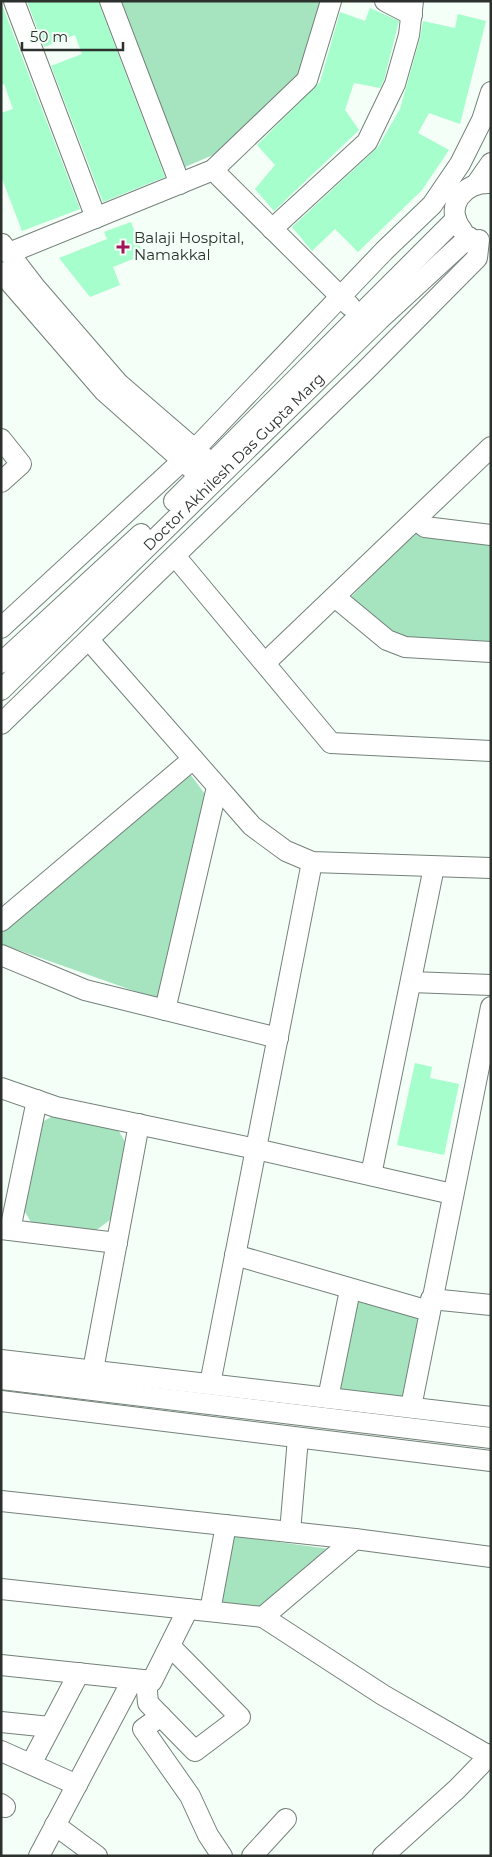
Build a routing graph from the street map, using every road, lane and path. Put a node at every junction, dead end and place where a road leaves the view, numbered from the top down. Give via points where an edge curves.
1 (14, 1) edge
2 (110, 1) edge
3 (331, 1) edge
4 (385, 1) edge
5 (412, 8) edge
6 (491, 92) edge
7 (491, 163) edge
8 (213, 170) junction
9 (484, 183) edge
10 (180, 184) junction
11 (96, 218) junction
12 (456, 219) junction
13 (272, 229) junction
14 (480, 239) edge
15 (5, 248) edge
16 (1, 272) edge
17 (341, 296) junction
18 (360, 316) junction
19 (1, 439) edge
20 (491, 447) edge
21 (189, 455) junction
22 (211, 474) junction
23 (1, 482) edge
24 (416, 519) junction
25 (491, 535) edge
26 (175, 556) junction
27 (335, 597) junction
28 (1, 628) edge
29 (89, 640) junction
30 (491, 652) edge
31 (265, 663) junction
32 (7, 673) edge
33 (26, 701) junction
34 (1, 724) edge
35 (491, 751) edge
36 (193, 759) junction
37 (217, 787) junction
38 (312, 862) junction
39 (434, 866) junction
40 (491, 868) edge
41 (1, 921) edge
42 (1, 956) edge
43 (411, 982) junction
44 (491, 985) edge
45 (491, 1007) edge
46 (165, 1010) junction
47 (278, 1038) junction
48 (1, 1088) edge
49 (37, 1100) junction
50 (140, 1124) junction
51 (256, 1148) junction
52 (371, 1175) junction
53 (452, 1194) junction
54 (6, 1230) edge
55 (117, 1243) junction
56 (235, 1255) junction
57 (350, 1290) junction
58 (430, 1305) junction
59 (491, 1305) edge
60 (1, 1360) edge
61 (94, 1370) junction
62 (1, 1379) edge
63 (210, 1384) junction
64 (328, 1398) junction
65 (1, 1402) edge
66 (411, 1407) junction
67 (491, 1417) edge
68 (298, 1438) junction
69 (491, 1438) edge
70 (491, 1461) edge
71 (1, 1501) edge
72 (226, 1526) junction
73 (290, 1532) junction
74 (355, 1539) junction
75 (491, 1557) edge
76 (1, 1589) edge
77 (188, 1609) junction
78 (210, 1611) junction
79 (263, 1617) junction
80 (170, 1646) junction
81 (1, 1665) edge
82 (79, 1673) junction
83 (140, 1680) junction
84 (161, 1716) junction
85 (1, 1722) edge
86 (50, 1727) junction
87 (1, 1751) edge
88 (490, 1755) edge
89 (30, 1764) junction
90 (76, 1785) junction
91 (286, 1819) dead end
92 (55, 1826) junction
93 (389, 1854) edge
94 (39, 1856) edge
95 (97, 1856) edge
96 (222, 1856) edge
97 (252, 1856) edge

1 - 11 street
2 - 10 street
3 - 8 street via 307,80
4 - 5 street
5 - 13 street via 409,35 395,84 368,142
6 - 17 street via 482,120 460,164 432,204
7 - 9 street
8 - 10 street
8 - 13 street
9 - 12 street via 468,187 459,196 455,206
10 - 11 street
11 - 15 street
12 - 14 street via 460,228
12 - 18 street, Doctor Akhilesh Das Gupta Marg
13 - 17 street
14 - 22 street, Doctor Akhilesh Das Gupta Marg via 379,320
14 - 26 street via 477,258
15 - 21 street via 35,288 118,383
16 - 21 street via 104,391
17 - 18 street
17 - 21 street
18 - 22 street, Doctor Akhilesh Das Gupta Marg
19 - 23 street via 21,464
20 - 24 street
21 - 22 street
21 - 28 street
22 - 32 street, Doctor Akhilesh Das Gupta Marg
24 - 25 street via 424,527
24 - 27 street
26 - 29 street
26 - 31 street
27 - 30 street via 387,640 405,647
27 - 31 street
29 - 33 street
29 - 36 street
31 - 35 street via 331,743
32 - 33 street
33 - 34 street
36 - 37 street
36 - 41 street
37 - 38 street via 252,826 286,851
37 - 46 street
38 - 39 street
38 - 47 street
39 - 40 street
39 - 43 street
42 - 46 street via 85,990
43 - 44 street
43 - 52 street
45 - 53 street
46 - 47 street
47 - 51 street
48 - 49 street
49 - 50 street via 56,1107
49 - 54 street
50 - 51 street
50 - 55 street
51 - 52 street
51 - 56 street
52 - 53 street
53 - 58 street
54 - 55 street
55 - 61 street
56 - 57 street
56 - 63 street
57 - 58 street
57 - 64 street
58 - 59 street
58 - 66 street
60 - 61 street
61 - 63 street
62 - 69 street
63 - 64 street
64 - 66 street
65 - 68 street
66 - 67 street
68 - 70 street
68 - 73 street
71 - 72 street
72 - 73 street
72 - 78 street
73 - 74 street
74 - 75 street
74 - 79 street
76 - 77 street
77 - 78 street
77 - 80 street
78 - 79 street
79 - 88 street via 383,1695
80 - 83 street via 152,1681
80 - 84 street via 240,1717 195,1751
81 - 82 street
82 - 83 street
82 - 86 street
83 - 84 street via 148,1702
83 - 90 street
84 - 96 street via 143,1729 190,1796
85 - 86 street
86 - 89 street
87 - 89 street
88 - 93 street
89 - 90 street
90 - 92 street
91 - 97 street
92 - 94 street
92 - 95 street

